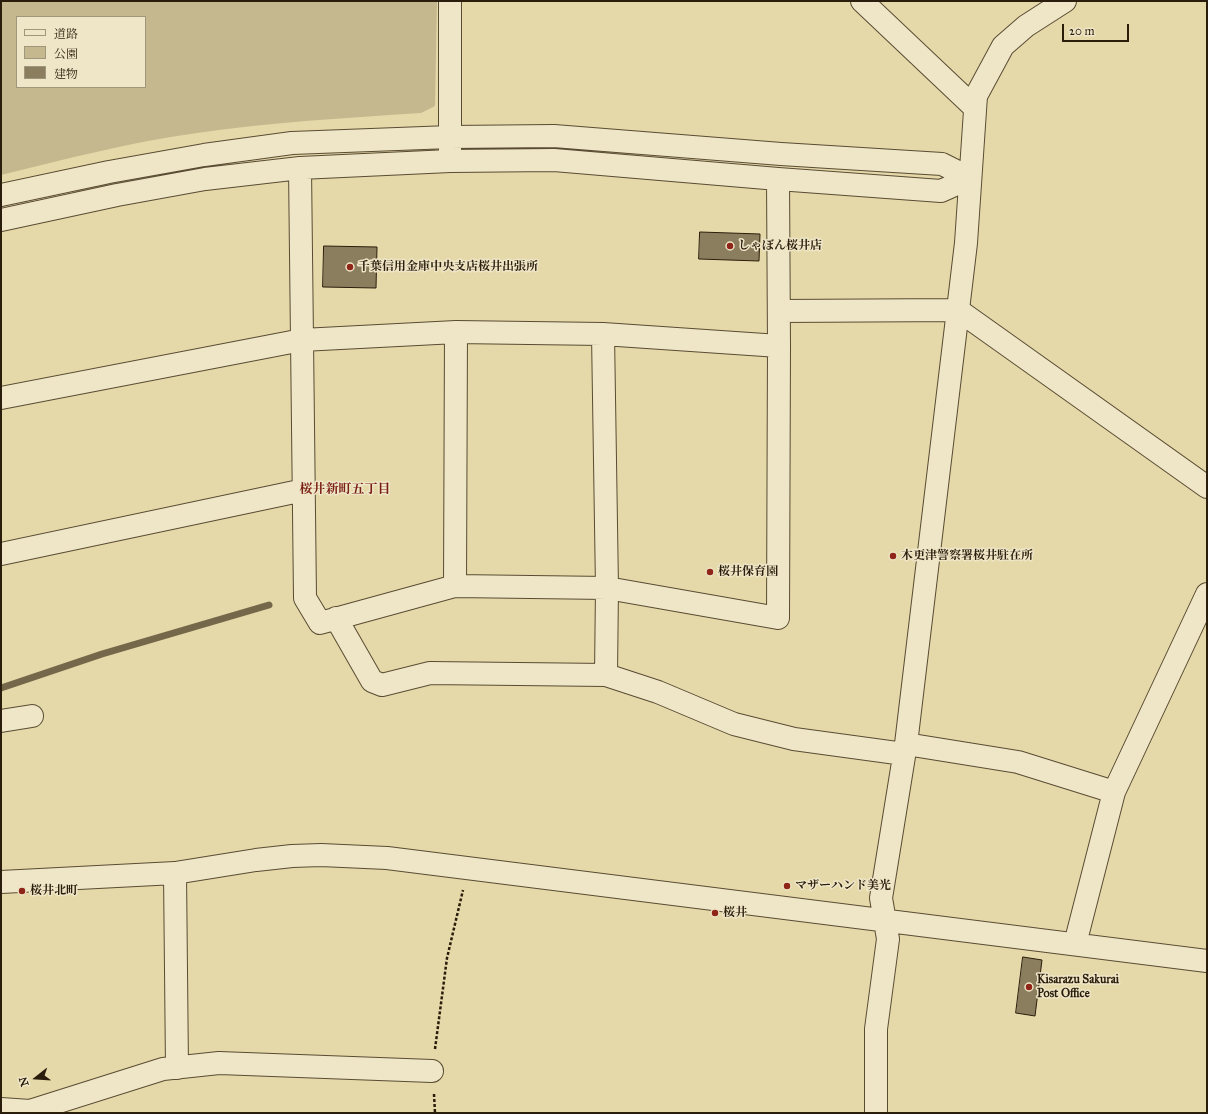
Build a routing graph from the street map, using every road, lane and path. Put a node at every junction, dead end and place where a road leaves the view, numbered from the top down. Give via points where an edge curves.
1 (450, 1) edge
2 (862, 1) edge
3 (1065, 1) edge
4 (975, 108) junction
5 (450, 136) junction
6 (450, 161) junction
7 (300, 168) junction
8 (970, 178) junction
9 (778, 179) junction
10 (1, 195) edge
11 (1, 220) edge
12 (958, 310) junction
13 (779, 311) junction
14 (456, 332) junction
15 (603, 334) junction
16 (302, 340) junction
17 (780, 346) junction
18 (1, 398) edge
19 (1207, 487) edge
20 (304, 490) junction
21 (1, 554) edge
22 (456, 586) junction
23 (607, 588) junction
24 (1207, 594) edge
25 (336, 618) junction
26 (606, 675) junction
27 (32, 716) dead end
28 (1, 721) edge
29 (905, 749) junction
30 (1114, 792) junction
31 (175, 873) junction
32 (1, 882) edge
33 (464, 887) dead end
34 (884, 921) junction
35 (1075, 944) junction
36 (1207, 961) edge
37 (177, 1068) junction
38 (432, 1071) junction
39 (1, 1110) edge
40 (435, 1113) edge
41 (876, 1113) edge

1 - 5 street
2 - 4 street
3 - 4 street via 1026,26 1003,46 976,96
4 - 8 street
5 - 6 street
5 - 8 street via 554,136 942,164
5 - 10 street via 285,144 109,172
6 - 7 street
6 - 9 street via 554,160
7 - 11 street via 205,179
7 - 16 street
8 - 9 street via 941,191
8 - 12 street
9 - 13 street
12 - 13 street
12 - 19 street
12 - 29 street
13 - 17 street
14 - 15 street
14 - 16 street
14 - 22 street
15 - 17 street
15 - 23 street
16 - 18 street
16 - 20 street
17 - 23 street via 778,618
20 - 21 street
20 - 25 street via 304,598 320,623
22 - 23 street
22 - 25 street
23 - 26 street
24 - 30 street
25 - 26 street via 372,680 382,685 430,673
26 - 29 street via 658,692 734,724 794,739
27 - 28 street
29 - 30 street via 1018,762
29 - 34 street via 881,898
30 - 35 street
31 - 32 street
31 - 34 street via 292,856 387,858
31 - 37 street
33 - 38 path via 447,958
34 - 35 street
34 - 41 street via 888,939 876,1029
35 - 36 street
37 - 38 street via 219,1063
37 - 39 street via 163,1069 30,1111
38 - 40 path

